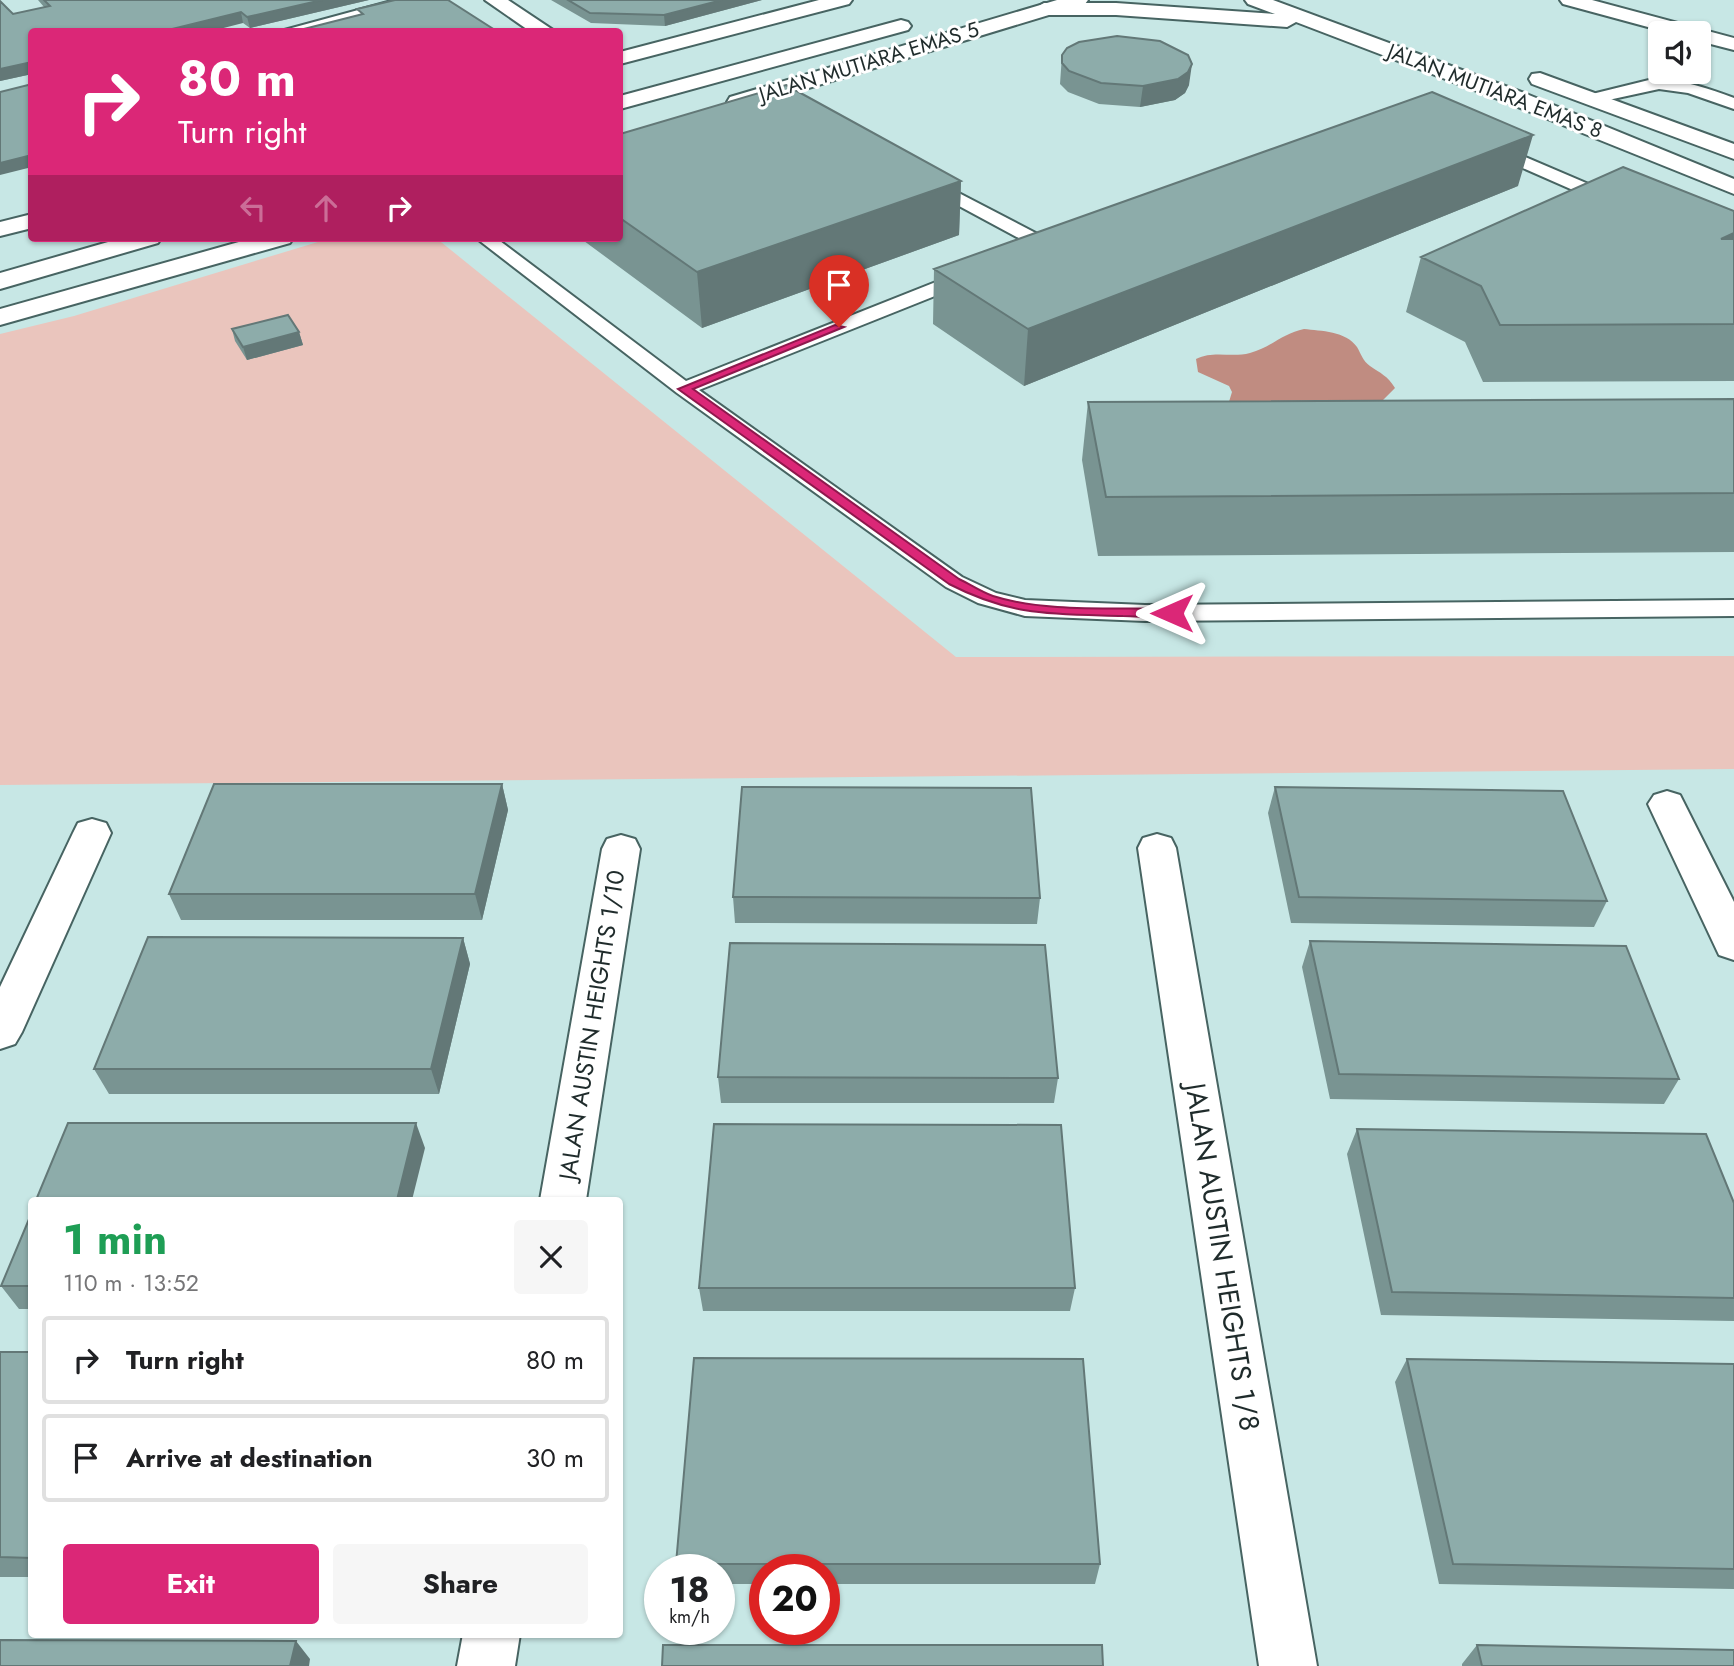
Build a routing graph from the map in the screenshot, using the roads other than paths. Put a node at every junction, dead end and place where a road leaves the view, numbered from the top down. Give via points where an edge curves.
1 (412, 0) edge
2 (495, 0) edge
3 (1078, 0) edge
4 (1255, 0) edge
5 (1570, 0) edge
6 (833, 1) edge
7 (1044, 9) junction
8 (1648, 21) edge
9 (917, 22) dead end
10 (1327, 26) junction
11 (300, 28) edge
12 (540, 28) edge
13 (1711, 38) edge
14 (1734, 44) edge
15 (623, 57) edge
16 (1525, 74) dead end
17 (1590, 99) junction
18 (623, 102) edge
19 (1734, 104) edge
20 (722, 107) edge
21 (1476, 141) edge
22 (1734, 152) edge
23 (914, 175) edge
24 (1734, 187) edge
25 (1591, 191) junction
26 (1566, 201) edge
27 (1626, 207) edge
28 (28, 222) edge
29 (0, 229) edge
30 (135, 242) edge
31 (267, 242) edge
32 (490, 242) edge
33 (1019, 256) edge
34 (980, 271) edge
35 (0, 281) edge
36 (0, 317) edge
37 (684, 389) junction
38 (1734, 608) edge
39 (1667, 804) dead end
40 (92, 833) dead end
41 (1157, 848) dead end
42 (621, 849) dead end
43 (1734, 944) edge
44 (0, 1032) edge
45 (563, 1197) edge
46 (491, 1638) edge
47 (486, 1666) edge
48 (1288, 1666) edge

1 - 11 lane
2 - 12 street
3 - 7 street, JALAN MUTIARA EMAS 5
4 - 10 street, JALAN MUTIARA EMAS 8
5 - 8 street
6 - 15 street
7 - 10 street via 1171,12
7 - 20 street, JALAN MUTIARA EMAS 5
9 - 18 street, JALAN MUTIARA EMAS 5
10 - 24 street, JALAN MUTIARA EMAS 8
13 - 14 street
16 - 17 street, JALAN MUTIARA EMAS 8
17 - 19 lane via 1666,84
17 - 22 street, JALAN MUTIARA EMAS 8
21 - 25 lane
23 - 33 lane via 1051,243
25 - 26 lane
25 - 27 lane
28 - 29 street
30 - 35 street
31 - 36 street
32 - 37 lane
34 - 37 lane
37 - 38 lane via 954,582 987,598 1025,608 1145,613
39 - 43 street
40 - 44 street
41 - 48 street, JALAN AUSTIN HEIGHTS 1/8
42 - 45 street, JALAN AUSTIN HEIGHTS 1/10
46 - 47 street

